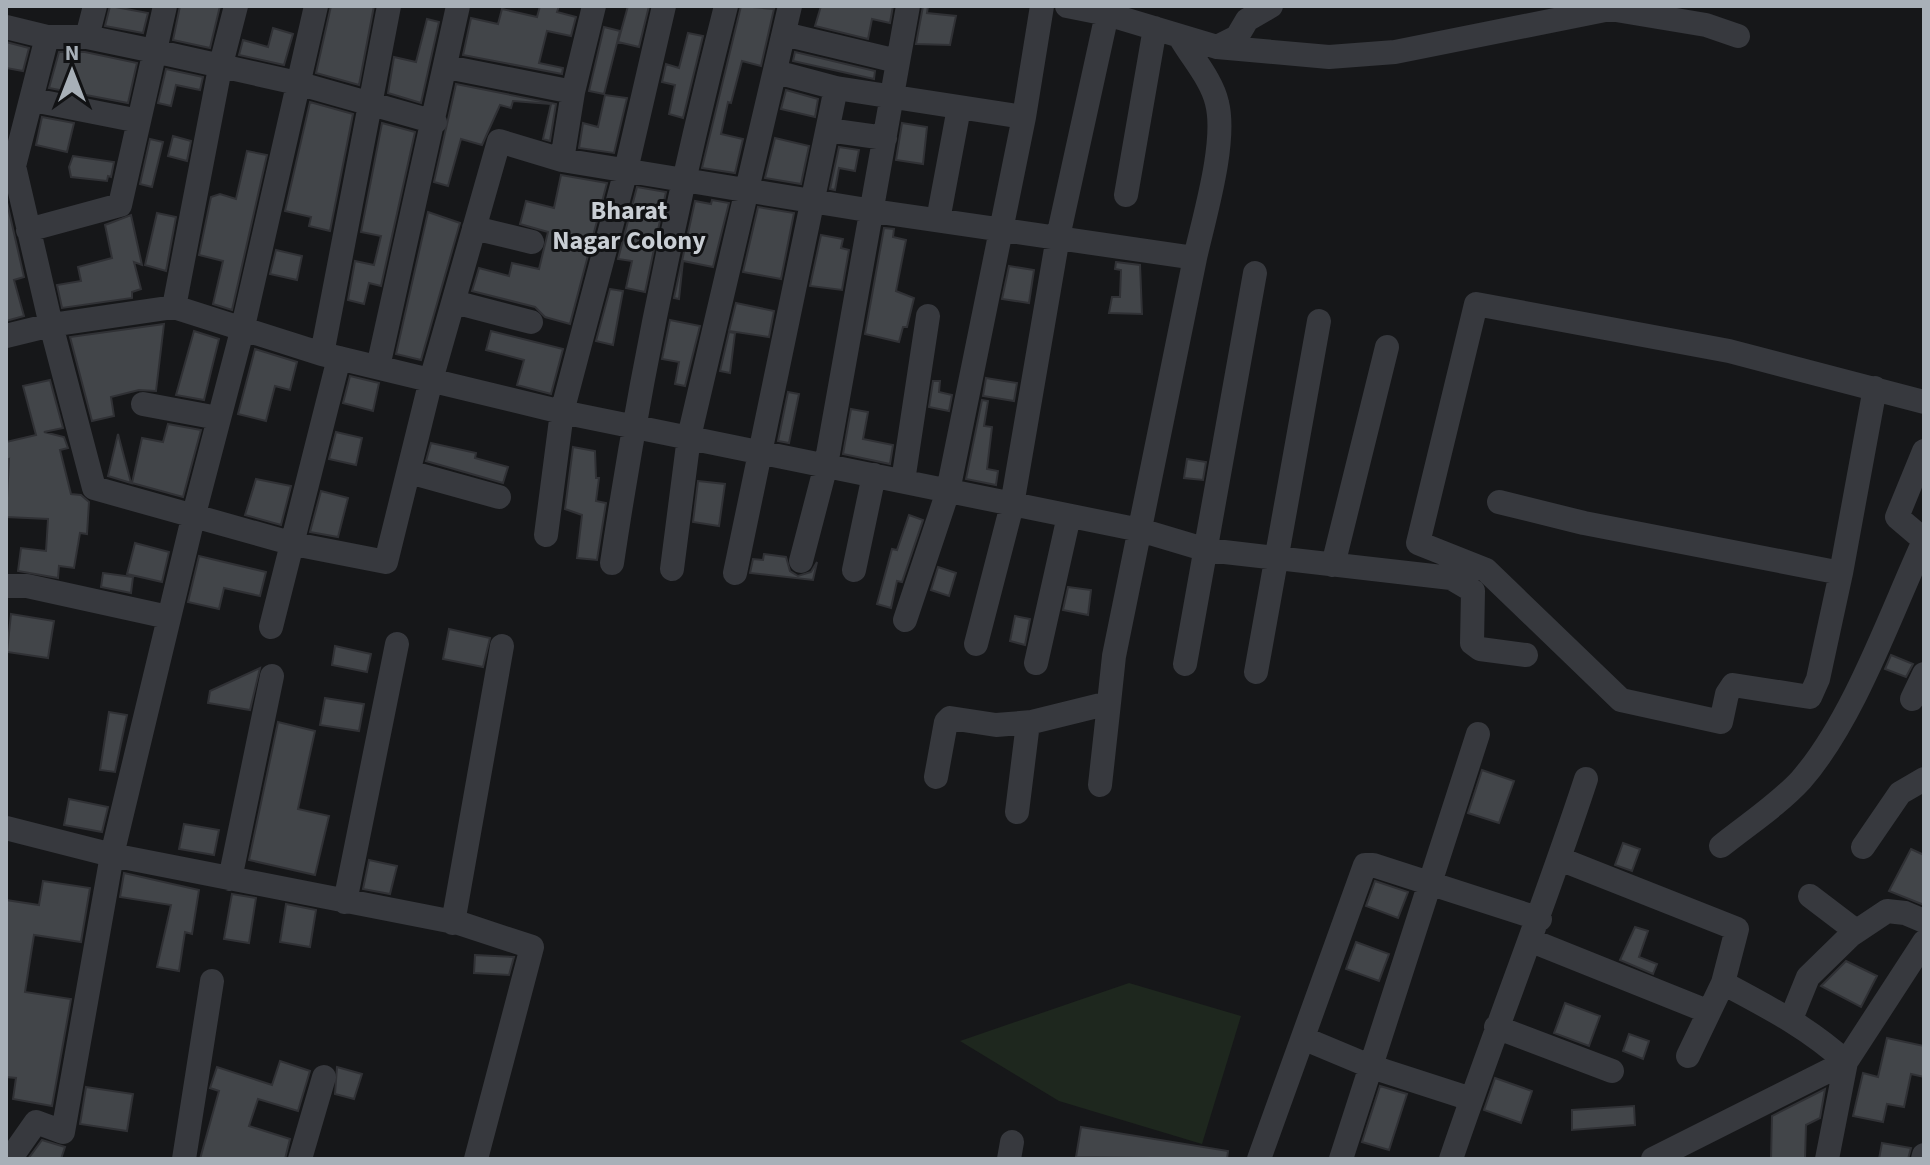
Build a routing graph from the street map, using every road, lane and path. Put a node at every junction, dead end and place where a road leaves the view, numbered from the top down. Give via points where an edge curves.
1 (95, 6) edge
2 (165, 6) edge
3 (236, 6) edge
4 (316, 6) edge
5 (389, 6) edge
6 (458, 6) edge
7 (594, 6) edge
8 (664, 6) edge
9 (726, 6) edge
10 (790, 6) edge
11 (908, 6) edge
12 (1042, 6) edge
13 (1067, 6) edge
14 (1271, 6) edge
15 (1107, 14) junction
16 (14, 21) edge
17 (1155, 28) junction
18 (784, 34) junction
19 (1738, 36) dead end
20 (47, 37) junction
21 (87, 37) junction
22 (1180, 37) junction
23 (1217, 47) junction
24 (154, 51) junction
25 (897, 61) junction
26 (447, 67) junction
27 (220, 68) junction
28 (776, 72) junction
29 (297, 83) junction
30 (836, 88) junction
31 (573, 92) junction
32 (894, 97) junction
33 (33, 100) junction
34 (369, 104) junction
35 (959, 108) junction
36 (1024, 117) junction
37 (139, 121) junction
38 (435, 122) junction
39 (828, 130) junction
40 (885, 138) junction
41 (562, 160) junction
42 (626, 170) junction
43 (682, 178) junction
44 (748, 188) junction
45 (1126, 195) dead end
46 (814, 201) junction
47 (873, 211) junction
48 (938, 220) junction
49 (474, 228) junction
50 (28, 230) junction
51 (1001, 230) junction
52 (1058, 237) junction
53 (532, 242) dead end
54 (1195, 258) junction
55 (1255, 273) dead end
56 (454, 302) junction
57 (174, 307) junction
58 (928, 316) dead end
59 (1319, 321) dead end
60 (531, 322) dead end
61 (51, 325) junction
62 (242, 331) junction
63 (6, 336) edge
64 (1387, 347) dead end
65 (331, 356) junction
66 (378, 367) junction
67 (431, 380) junction
68 (1875, 388) junction
69 (1924, 402) edge
70 (143, 404) dead end
71 (562, 412) junction
72 (218, 418) junction
73 (632, 426) junction
74 (689, 437) junction
75 (758, 450) junction
76 (1924, 451) edge
77 (826, 465) junction
78 (409, 472) junction
79 (874, 475) junction
80 (903, 481) junction
81 (948, 491) junction
82 (499, 497) dead end
83 (1499, 502) dead end
84 (1012, 505) junction
85 (194, 514) junction
86 (1069, 516) junction
87 (1140, 530) junction
88 (546, 535) dead end
89 (1924, 540) edge
90 (294, 544) junction
91 (1207, 550) junction
92 (1274, 558) junction
93 (801, 561) dead end
94 (612, 563) dead end
95 (1333, 565) junction
96 (672, 569) dead end
97 (854, 570) dead end
98 (735, 573) dead end
99 (1841, 573) junction
100 (6, 586) edge
101 (168, 617) junction
102 (905, 620) dead end
103 (271, 627) dead end
104 (397, 644) dead end
105 (976, 644) dead end
106 (502, 646) dead end
107 (1526, 655) dead end
108 (1036, 663) dead end
109 (1185, 664) dead end
110 (1256, 672) dead end
111 (1924, 674) edge
112 (272, 676) dead end
113 (1912, 699) dead end
114 (1110, 701) junction
115 (1028, 723) junction
116 (1478, 734) dead end
117 (936, 777) dead end
118 (1586, 779) dead end
119 (1924, 779) edge
120 (1100, 785) dead end
121 (1017, 812) dead end
122 (6, 828) edge
123 (1721, 846) dead end
124 (1863, 847) dead end
125 (112, 855) junction
126 (1560, 859) junction
127 (230, 879) junction
128 (1429, 882) junction
129 (1810, 896) dead end
130 (345, 902) junction
131 (1924, 921) edge
132 (456, 923) junction
133 (1536, 930) junction
134 (1856, 931) junction
135 (1921, 955) edge
136 (212, 981) dead end
137 (1723, 983) junction
138 (1709, 1012) junction
139 (1791, 1019) junction
140 (1496, 1027) junction
141 (1305, 1039) junction
142 (1688, 1056) dead end
143 (1846, 1062) junction
144 (1372, 1067) junction
145 (1612, 1071) dead end
146 (324, 1077) dead end
147 (1471, 1099) junction
148 (10, 1159) edge
149 (184, 1159) edge
150 (300, 1159) edge
151 (476, 1159) edge
152 (1259, 1159) edge
153 (1341, 1159) edge
154 (1451, 1159) edge
155 (1653, 1159) edge
156 (1827, 1159) edge

1 - 21 street
2 - 24 street
3 - 27 street
4 - 29 street
5 - 34 street
6 - 26 street
7 - 31 street
8 - 42 street
9 - 43 street
10 - 18 street
11 - 25 street
12 - 36 street
13 - 15 street
14 - 23 street via 1247,20 1237,37
15 - 17 street
15 - 52 street
16 - 20 street
17 - 22 street
17 - 45 street
18 - 25 street
18 - 28 street
19 - 23 street via 1706,25 1610,9 1395,52 1329,57
20 - 21 street
20 - 33 street
21 - 24 street
22 - 23 street
22 - 54 street via 1212,90 1219,120
24 - 27 street
24 - 37 street
25 - 32 street
26 - 31 street
26 - 38 street
27 - 29 street
27 - 57 street
28 - 30 street
28 - 44 street
29 - 34 street
29 - 62 street
30 - 32 street
30 - 39 street
31 - 41 street
32 - 35 street
32 - 40 street
33 - 37 street
33 - 50 street via 14,166
34 - 38 street
34 - 65 street
35 - 36 street
35 - 48 street
36 - 51 street
37 - 50 street via 120,205
38 - 66 street
39 - 40 street
39 - 46 street
40 - 47 street
41 - 42 street
41 - 49 street via 499,141
42 - 43 street
42 - 71 street
43 - 44 street
43 - 73 street
44 - 46 street
44 - 74 street
46 - 47 street
46 - 75 street
47 - 48 street
47 - 77 street
48 - 51 street
49 - 53 street
49 - 56 street
50 - 61 street
51 - 52 street
51 - 81 street
52 - 54 street
52 - 84 street
54 - 87 street
55 - 91 street
56 - 60 street
56 - 67 street
57 - 61 street
57 - 62 street
58 - 80 street
59 - 92 street
61 - 63 street
61 - 85 street via 94,488
62 - 65 street
62 - 72 street
64 - 95 street
65 - 66 street
65 - 90 street
66 - 67 street
67 - 71 street
67 - 78 street
68 - 69 street
68 - 99 street
68 - 99 street via 1729,351 1476,304 1416,538 1424,547 1486,570 1621,700 1721,722 1733,685 1810,697
70 - 72 street
71 - 73 street
71 - 88 street
72 - 85 street
73 - 74 street
73 - 94 street
74 - 75 street
74 - 96 street
75 - 77 street
75 - 98 street
76 - 89 street via 1897,517
77 - 79 street
77 - 93 street
78 - 82 street
78 - 90 street via 386,562
79 - 80 street
79 - 97 street
80 - 81 street
81 - 84 street
81 - 102 street
83 - 99 street
84 - 86 street
84 - 105 street
85 - 90 street
85 - 101 street
86 - 87 street
86 - 108 street
87 - 91 street
87 - 114 street
89 - 123 street via 1819,757 1798,782
90 - 103 street
91 - 92 street
91 - 109 street
92 - 95 street
92 - 110 street
95 - 107 street via 1463,582 1473,591 1472,643 1480,649
100 - 101 street
101 - 125 street
104 - 130 street
106 - 132 street
111 - 113 street
112 - 127 street
114 - 115 street
114 - 120 street
115 - 117 street via 996,725 950,718
115 - 121 street
116 - 128 street
118 - 126 street
119 - 124 street via 1900,793
122 - 125 street
125 - 127 street
125 - 148 street via 63,1132 36,1122
126 - 133 street
126 - 137 street via 1731,925 1738,935
127 - 130 street
128 - 133 street
128 - 141 street via 1365,865
128 - 144 street
129 - 134 street
130 - 132 street
131 - 134 street via 1887,911
132 - 151 street via 532,947
133 - 138 street
133 - 140 street
134 - 139 street via 1808,977
135 - 143 street
136 - 149 street
137 - 138 street
137 - 139 street
138 - 142 street
139 - 143 street
140 - 145 street
140 - 147 street
141 - 144 street
141 - 152 street
143 - 155 street
143 - 156 street
144 - 147 street
144 - 153 street
146 - 150 street
147 - 154 street

